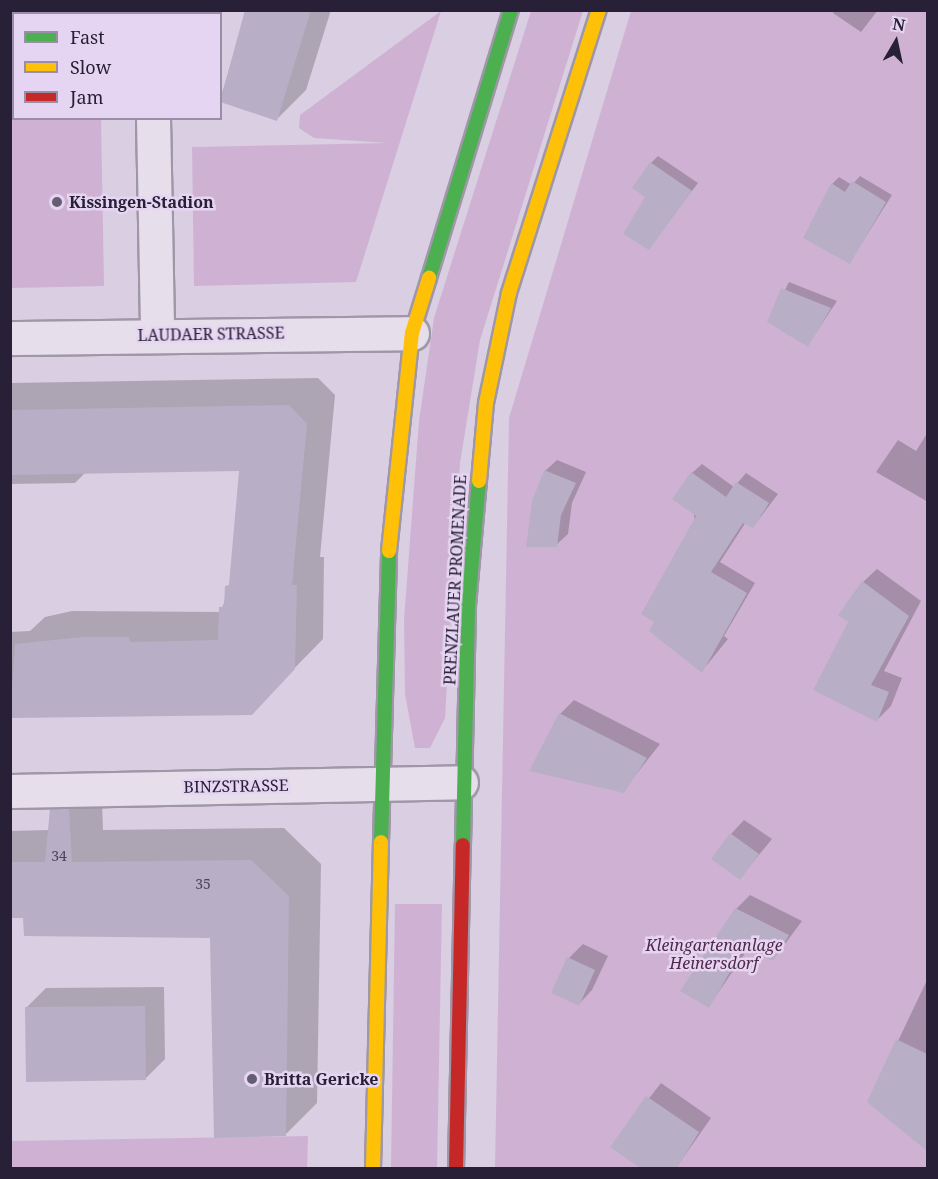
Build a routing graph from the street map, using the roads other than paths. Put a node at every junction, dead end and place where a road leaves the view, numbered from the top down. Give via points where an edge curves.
1 (512, 10) edge
2 (599, 10) edge
3 (153, 120) edge
4 (412, 333) junction
5 (157, 334) junction
6 (10, 338) edge
7 (461, 782) junction
8 (380, 783) junction
9 (10, 791) edge
10 (374, 1168) edge
11 (456, 1168) edge

1 - 4 main road
2 - 7 main road, PRENZLAUER PROMENADE via 494,347 476,493
3 - 5 street
4 - 5 street, LAUDAER STRASSE
4 - 8 main road via 388,562
5 - 6 street, LAUDAER STRASSE
7 - 8 street, BINZSTRASSE
7 - 11 main road, PRENZLAUER PROMENADE
8 - 9 street, BINZSTRASSE
8 - 10 main road

